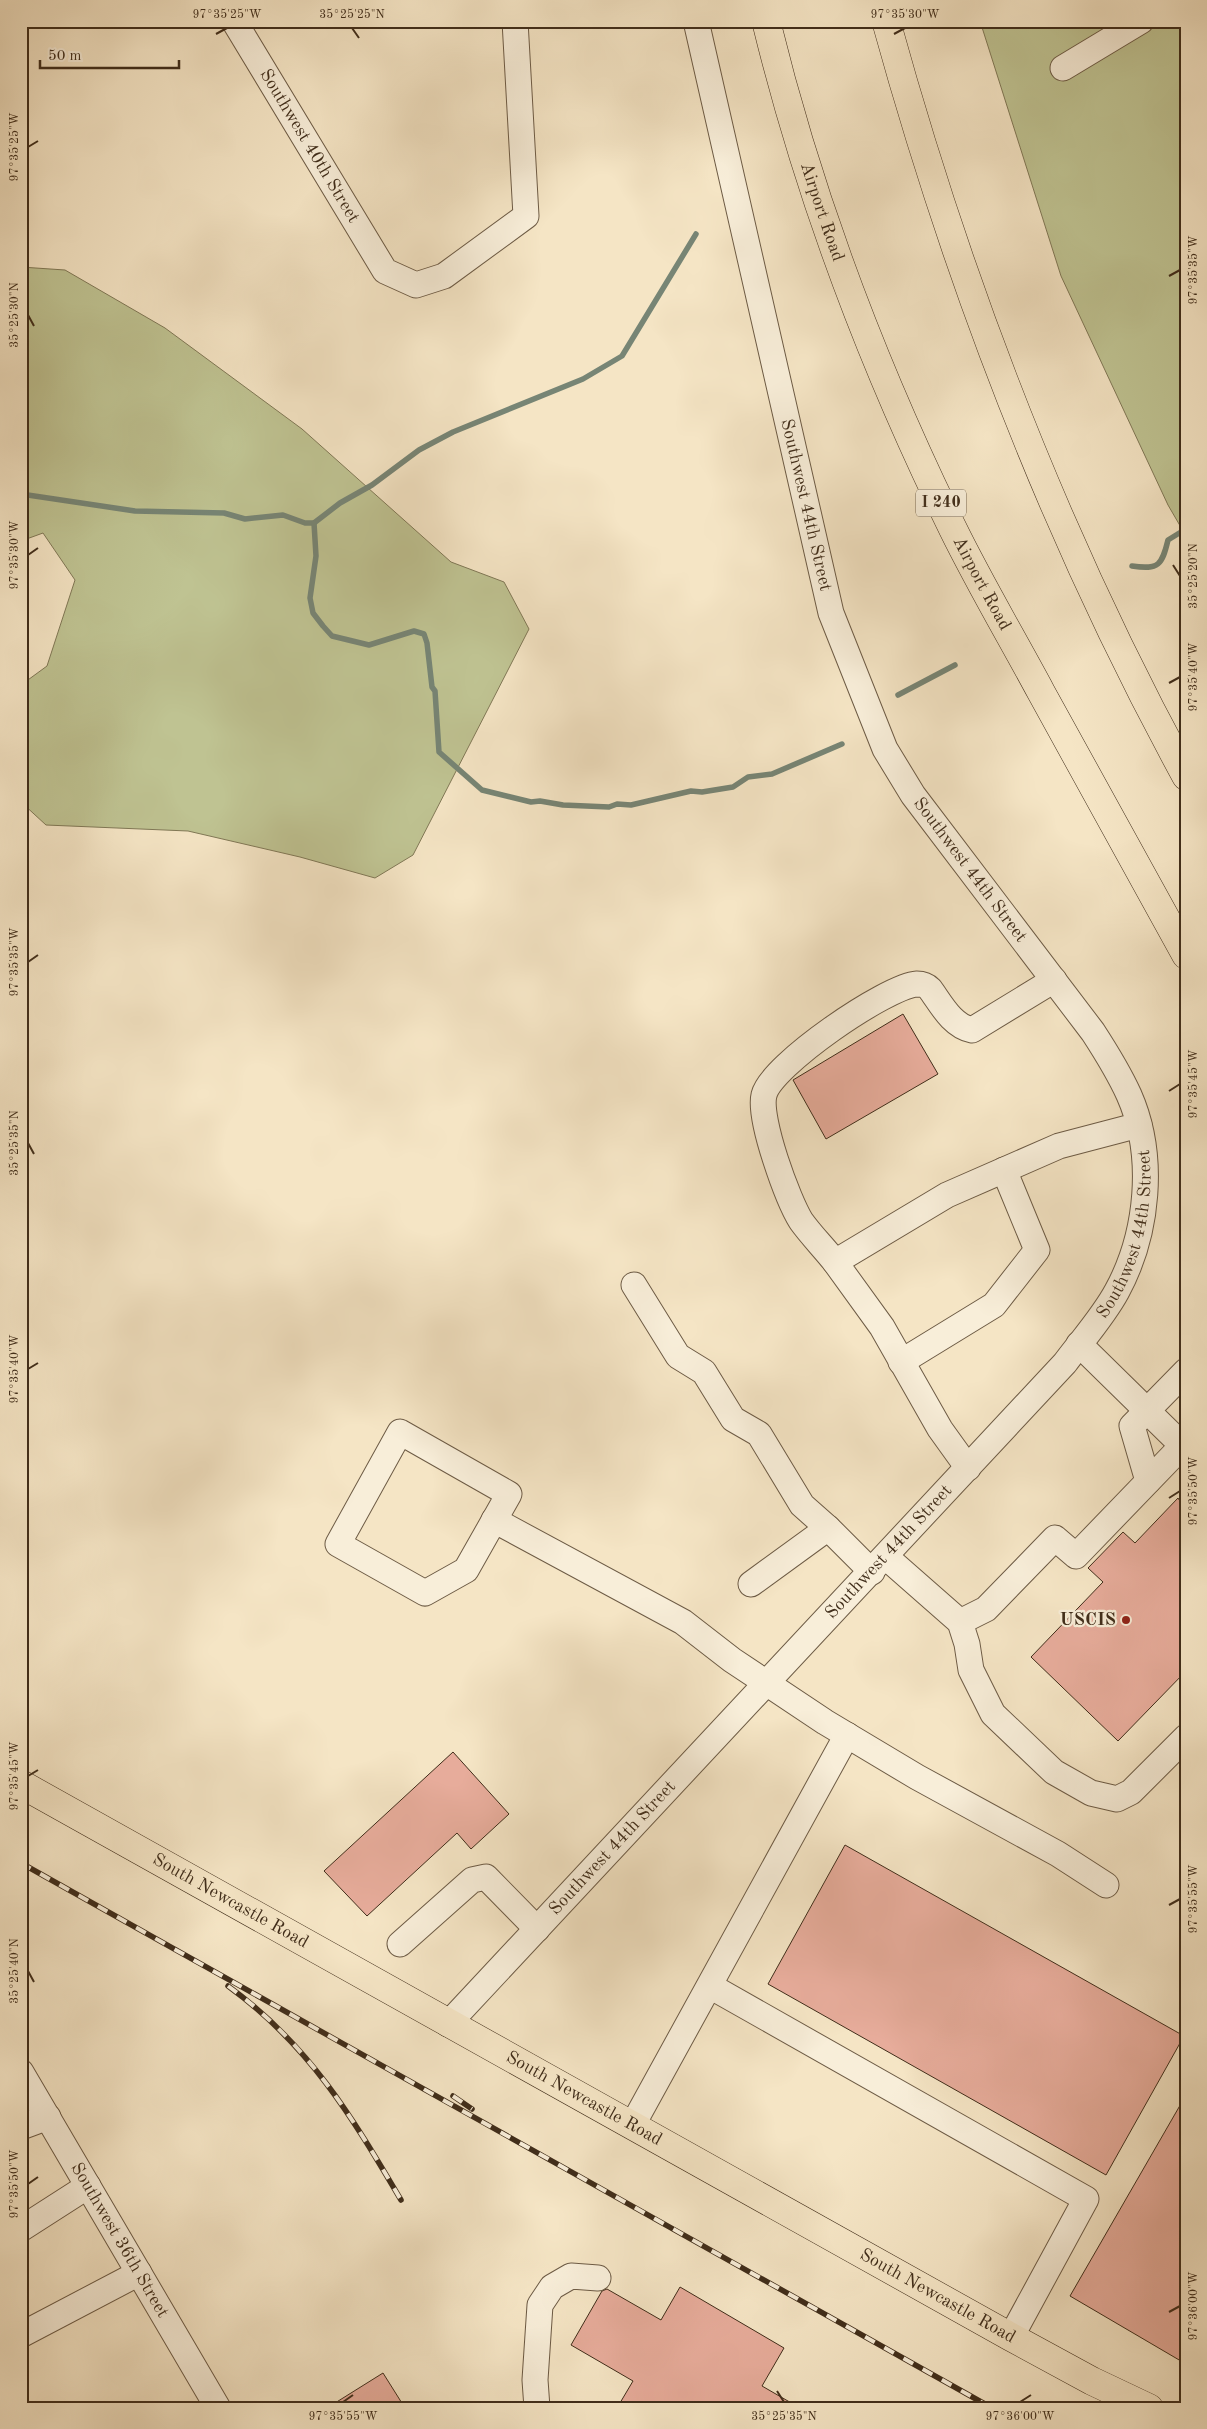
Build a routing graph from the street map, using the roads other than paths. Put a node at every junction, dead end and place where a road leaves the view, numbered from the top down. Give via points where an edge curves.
1 (234, 21) edge
2 (516, 21) edge
3 (696, 21) edge
4 (766, 21) edge
5 (886, 21) edge
6 (1141, 21) edge
7 (1064, 68) dead end
8 (1186, 776) edge
9 (1186, 955) edge
10 (1054, 980) junction
11 (1139, 1125) junction
12 (1004, 1170) junction
13 (835, 1262) junction
14 (634, 1285) dead end
15 (1079, 1344) junction
16 (901, 1362) junction
17 (1186, 1370) edge
18 (1148, 1411) junction
19 (1184, 1443) edge
20 (968, 1468) junction
21 (1148, 1481) junction
22 (494, 1520) junction
23 (828, 1528) junction
24 (879, 1564) junction
25 (751, 1584) dead end
26 (960, 1622) junction
27 (767, 1684) junction
28 (847, 1735) junction
29 (1186, 1737) edge
30 (21, 1784) edge
31 (1106, 1885) dead end
32 (536, 1929) junction
33 (400, 1944) dead end
34 (710, 1986) junction
35 (448, 2024) junction
36 (21, 2072) edge
37 (48, 2117) junction
38 (632, 2126) junction
39 (21, 2127) edge
40 (88, 2186) junction
41 (21, 2229) edge
42 (139, 2273) junction
43 (598, 2278) dead end
44 (21, 2335) edge
45 (1011, 2337) junction
46 (218, 2408) edge
47 (537, 2408) edge
48 (1149, 2408) edge

1 - 2 street, Southwest 40th Street via 385,271 416,285 444,276 526,216
3 - 10 street, Southwest 44th Street via 831,613 885,749 909,787
4 - 9 main road, Airport Road / I 240 via 794,129 829,237 870,344 916,450 958,539
5 - 8 main road via 955,248 1014,406 1110,626
6 - 7 street
10 - 11 street, Southwest 44th Street via 1111,1061
10 - 13 street via 972,1030 957,1024 930,989 915,984 886,994 803,1050 776,1074 763,1096 772,1147 801,1220
11 - 12 street via 1059,1146
11 - 15 street, Southwest 44th Street via 1144,1162 1144,1200 1136,1245 1116,1292
12 - 13 street via 947,1195
12 - 16 street via 1037,1250 994,1305
13 - 16 street via 882,1327
14 - 23 street via 678,1356 704,1372 733,1419 759,1434 802,1505
15 - 18 street
15 - 20 street, Southwest 44th Street
16 - 20 street via 940,1429
17 - 18 street
18 - 19 street
18 - 21 street via 1132,1426
19 - 21 street
20 - 24 street, Southwest 44th Street
21 - 26 street via 1076,1556 1055,1538 986,1609
22 - 22 street via 466,1570 425,1593 338,1544 400,1432 509,1494
22 - 27 street via 683,1622
23 - 24 street
23 - 25 street
24 - 26 street
24 - 27 street, Southwest 44th Street
26 - 29 street via 968,1644 970,1670 993,1714 1054,1772 1091,1793 1117,1800 1123,1797
27 - 28 street
27 - 32 street, Southwest 44th Street
28 - 31 street via 1058,1854
28 - 34 street
30 - 35 main road, South Newcastle Road
32 - 33 street via 486,1877 472,1880
32 - 35 street, Southwest 44th Street
34 - 38 street
34 - 45 street via 1086,2199
35 - 38 main road, South Newcastle Road
36 - 37 street, Southwest 36th Street
37 - 39 street
37 - 40 street, Southwest 36th Street
38 - 45 main road, South Newcastle Road
40 - 41 street
40 - 42 street, Southwest 36th Street
42 - 44 street
42 - 46 street, Southwest 36th Street
43 - 47 street via 571,2276 552,2287 540,2305 535,2380
45 - 48 main road, South Newcastle Road

